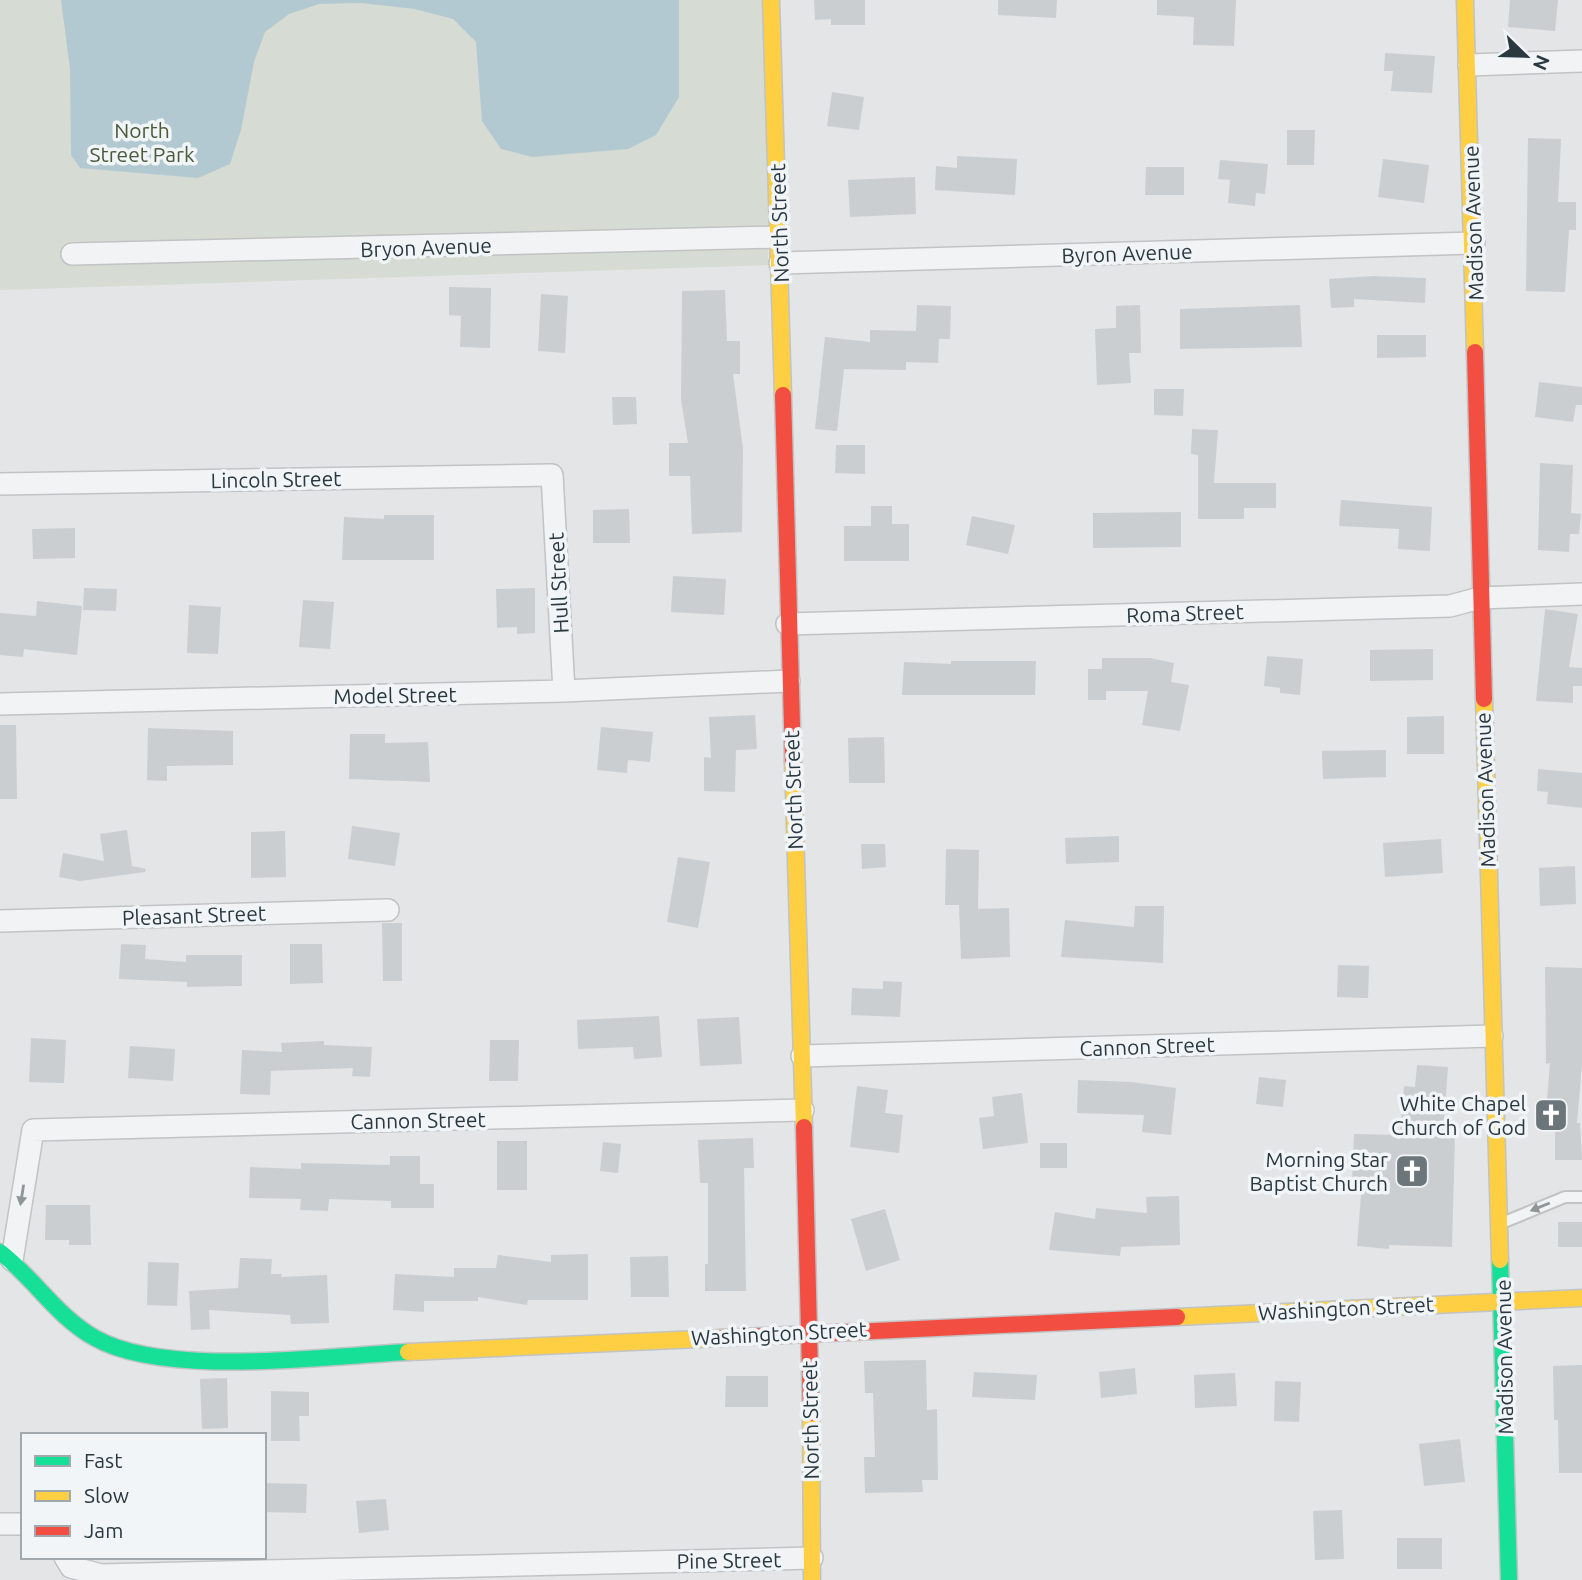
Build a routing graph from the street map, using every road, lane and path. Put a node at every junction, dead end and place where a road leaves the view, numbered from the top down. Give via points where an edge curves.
1 (771, 0) edge
2 (1465, 0) edge
3 (1582, 61) edge
4 (1469, 65) junction
5 (779, 237) junction
6 (1474, 243) junction
7 (72, 254) dead end
8 (780, 263) junction
9 (552, 475) joint
10 (0, 484) edge
11 (1582, 594) edge
12 (1480, 598) junction
13 (787, 624) junction
14 (789, 681) junction
15 (564, 691) junction
16 (0, 704) edge
17 (388, 910) dead end
18 (0, 921) edge
19 (1492, 1036) junction
20 (802, 1056) junction
21 (803, 1110) junction
22 (1582, 1197) edge
23 (1500, 1224) junction
24 (6, 1256) edge
25 (1582, 1298) edge
26 (1503, 1301) junction
27 (810, 1332) junction
28 (0, 1524) edge
29 (21, 1524) edge
30 (812, 1558) junction
31 (66, 1559) edge
32 (812, 1580) edge
33 (1509, 1580) edge

1 - 5 street, North Street
2 - 4 street, Madison Avenue
3 - 4 street
4 - 6 street, Madison Avenue
5 - 7 street, Bryon Avenue
5 - 8 street, North Street
6 - 8 street, Byron Avenue
6 - 12 street, Madison Avenue
8 - 13 street, North Street
9 - 10 street, Lincoln Street
9 - 15 street, Hull Street
11 - 12 street, Roma Street
12 - 13 street, Roma Street via 1450,606
12 - 19 street, Madison Avenue
13 - 14 street, North Street
14 - 15 street, Model Street
14 - 20 street, North Street
15 - 16 street, Model Street
17 - 18 street, Pleasant Street
19 - 20 street, Cannon Street
19 - 23 street, Madison Avenue
20 - 21 street, North Street
21 -> 24 street, Cannon Street via 33,1130
21 - 27 street, North Street
22 -> 23 lane via 1565,1197
23 - 26 street, Madison Avenue
24 - 27 street, Washington Street via 78,1327 117,1350 167,1360
25 - 26 street, Washington Street
26 - 27 street, Washington Street
26 - 33 street, Madison Avenue
27 - 30 street, North Street
28 - 29 street
30 - 31 street, Pine Street via 101,1575 71,1567
30 - 32 street, North Street

